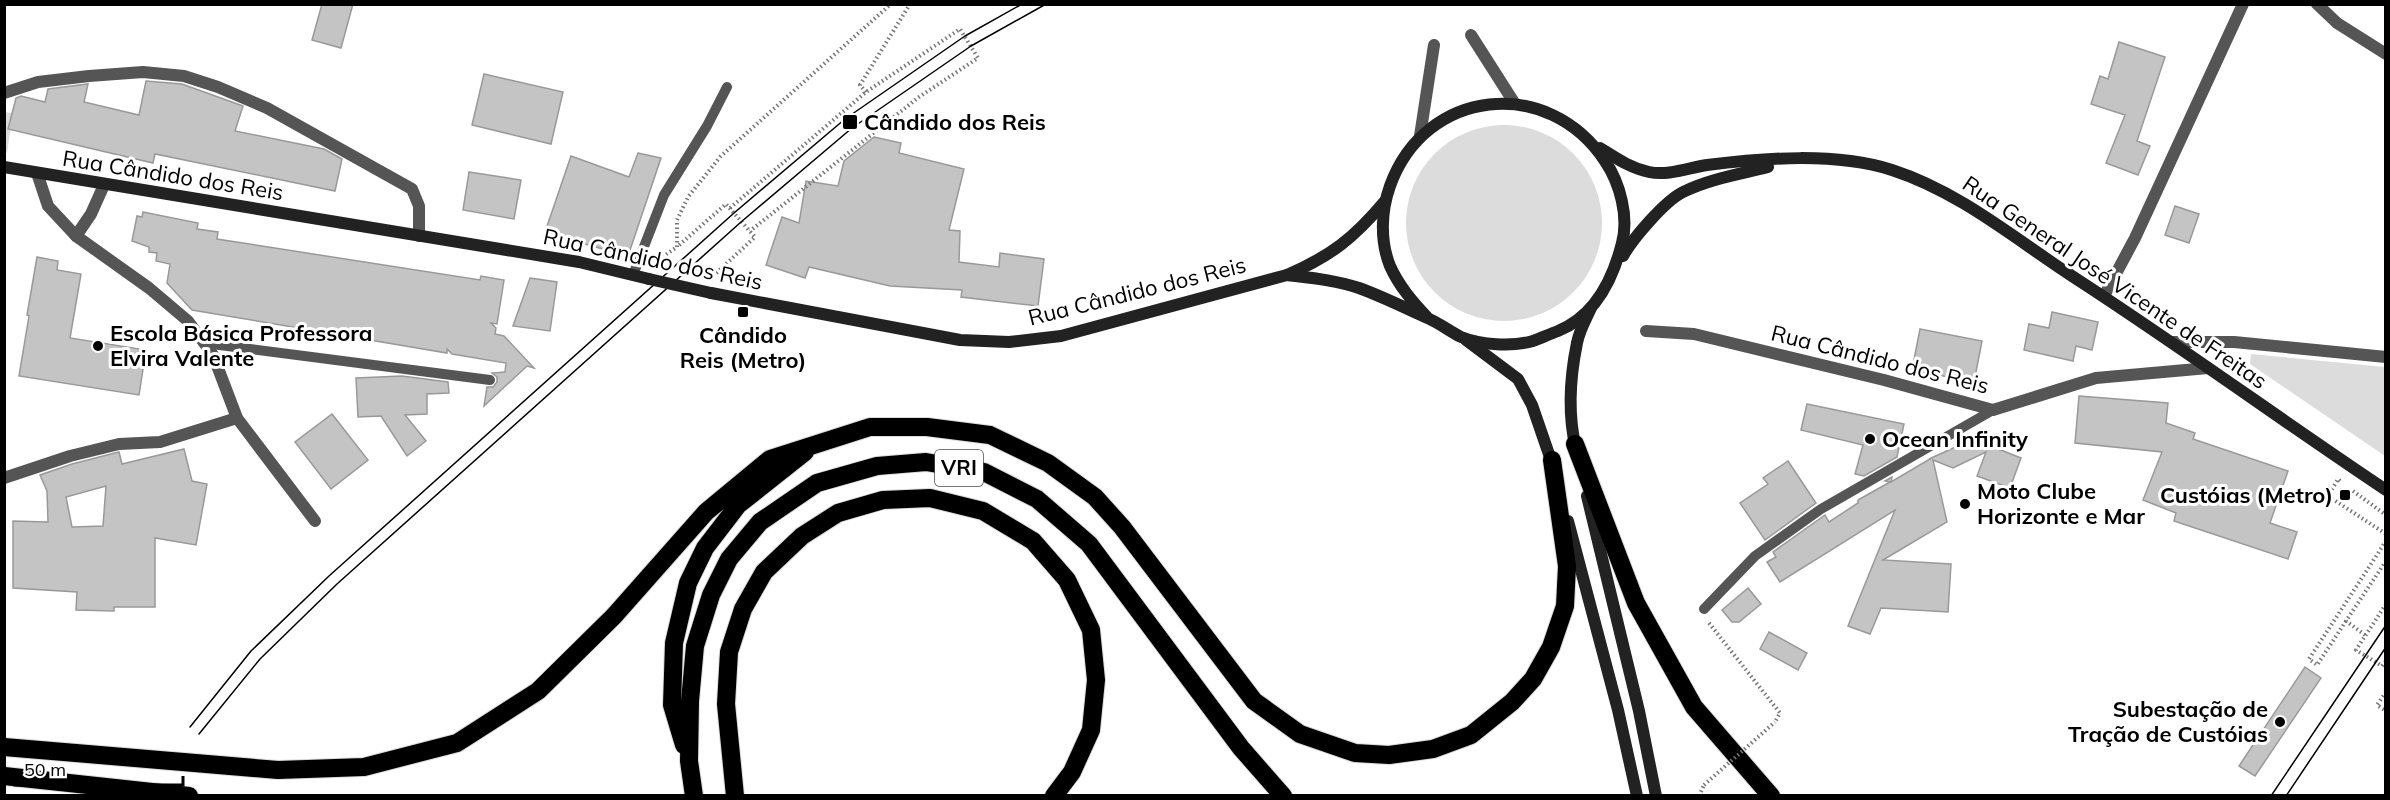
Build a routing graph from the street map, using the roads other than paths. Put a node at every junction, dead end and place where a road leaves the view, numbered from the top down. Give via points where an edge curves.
1 (2243, 4) edge
2 (2317, 4) edge
3 (1470, 35) dead end
4 (1434, 45) dead end
5 (2385, 54) edge
6 (727, 87) dead end
7 (4, 93) edge
8 (1515, 104) junction
9 (1420, 136) junction
10 (1594, 144) junction
11 (1802, 158) junction
12 (4, 167) edge
13 (37, 173) junction
14 (104, 185) junction
15 (1385, 201) junction
16 (76, 236) junction
17 (419, 236) junction
18 (1616, 270) junction
19 (633, 275) junction
20 (1287, 275) junction
21 (2104, 296) junction
22 (1591, 308) junction
23 (1427, 317) junction
24 (1646, 331) dead end
25 (1462, 338) junction
26 (2172, 342) junction
27 (204, 344) junction
28 (2385, 357) edge
29 (2208, 368) junction
30 (490, 380) dead end
31 (1993, 410) junction
32 (237, 418) junction
33 (1575, 444) junction
34 (812, 446) junction
35 (1552, 460) junction
36 (4, 478) edge
37 (2385, 490) edge
38 (315, 521) dead end
39 (1704, 609) road end
40 (4, 747) edge
41 (689, 761) junction
42 (4, 776) edge
43 (189, 795) edge
44 (694, 795) edge
45 (735, 795) edge
46 (1054, 795) edge
47 (1283, 795) edge
48 (1637, 795) edge
49 (1656, 795) edge
50 (1772, 795) edge

1 - 21 street via 2135,238
2 - 5 street via 2337,23
3 - 8 street
4 - 9 street
6 - 19 lane via 664,195
7 - 17 street via 38,82 143,72 184,76 218,87 267,108 412,189 419,206
8 - 9 main road, Rua Cândido dos Reis via 1481,105 1448,117
8 - 10 main road, Rua Cândido dos Reis via 1545,110 1572,124
9 - 15 main road, Rua Cândido dos Reis via 1397,166
10 - 11 main road via 1625,164 1650,172
10 - 18 main road, Rua Cândido dos Reis via 1613,172 1623,204 1624,238
11 - 18 main road via 1682,192 1629,245
11 - 21 main road, Rua General José Vicente de Freitas via 1856,163 1924,182 1957,199
12 - 13 main road, Rua Cândido dos Reis
13 - 14 main road, Rua Cândido dos Reis
13 - 16 street via 48,206
14 - 16 street
14 - 17 main road, Rua Cândido dos Reis
15 - 20 main road, Rua Cândido dos Reis via 1350,239 1317,262
15 - 23 main road, Rua Cândido dos Reis via 1383,233 1390,265 1405,293
16 - 27 street via 149,288 188,321
17 - 19 main road, Rua Cândido dos Reis via 579,262
18 - 22 main road, Rua Cândido dos Reis
19 - 20 main road, Rua Cândido dos Reis, bridge via 960,340 1009,342 1060,336
20 - 23 main road, Rua Cândido dos Reis via 1333,280 1360,288
21 - 26 main road, Rua General José Vicente de Freitas
22 - 25 main road, Rua Cândido dos Reis via 1563,329 1531,342 1497,344
22 - 33 main road via 1577,341 1571,417
23 - 25 main road, Rua Cândido dos Reis
24 - 31 street, Rua Cândido dos Reis via 1694,334
25 - 35 main road via 1518,379
26 - 28 street via 2234,342
26 - 29 main road, Rua General José Vicente de Freitas
27 - 30 lane
27 - 32 street via 213,355
29 - 31 street, Rua Cândido dos Reis via 2096,378
29 - 37 main road, Rua General José Vicente de Freitas
31 - 39 lane via 1821,509 1755,556
32 - 36 street via 160,442 120,444 70,456
32 - 38 street
33 - 49 main road
33 - 50 highway via 1636,603 1694,707
34 - 35 highway via 870,427 927,427 990,435 1048,463 1095,496 1122,527 1254,700 1300,734 1355,753 1389,755 1434,749 1471,735 1519,695 1551,647 1565,606 1567,566
34 - 40 highway via 770,459 715,504 614,616 538,691 457,742 364,767 278,770
34 - 41 highway, VRI via 738,505 705,548 688,583 674,643 672,705
35 - 48 main road
41 - 44 highway, VRI
41 - 47 highway, VRI via 695,646 711,596 729,559 760,522 817,483 877,466 926,462 984,472 1037,500 1089,544 1241,748
42 - 43 highway
45 - 46 highway, VRI via 726,704 729,652 743,609 764,572 802,536 838,513 883,500 930,498 983,511 1033,541 1067,580 1091,630 1096,680 1091,730 1072,772

